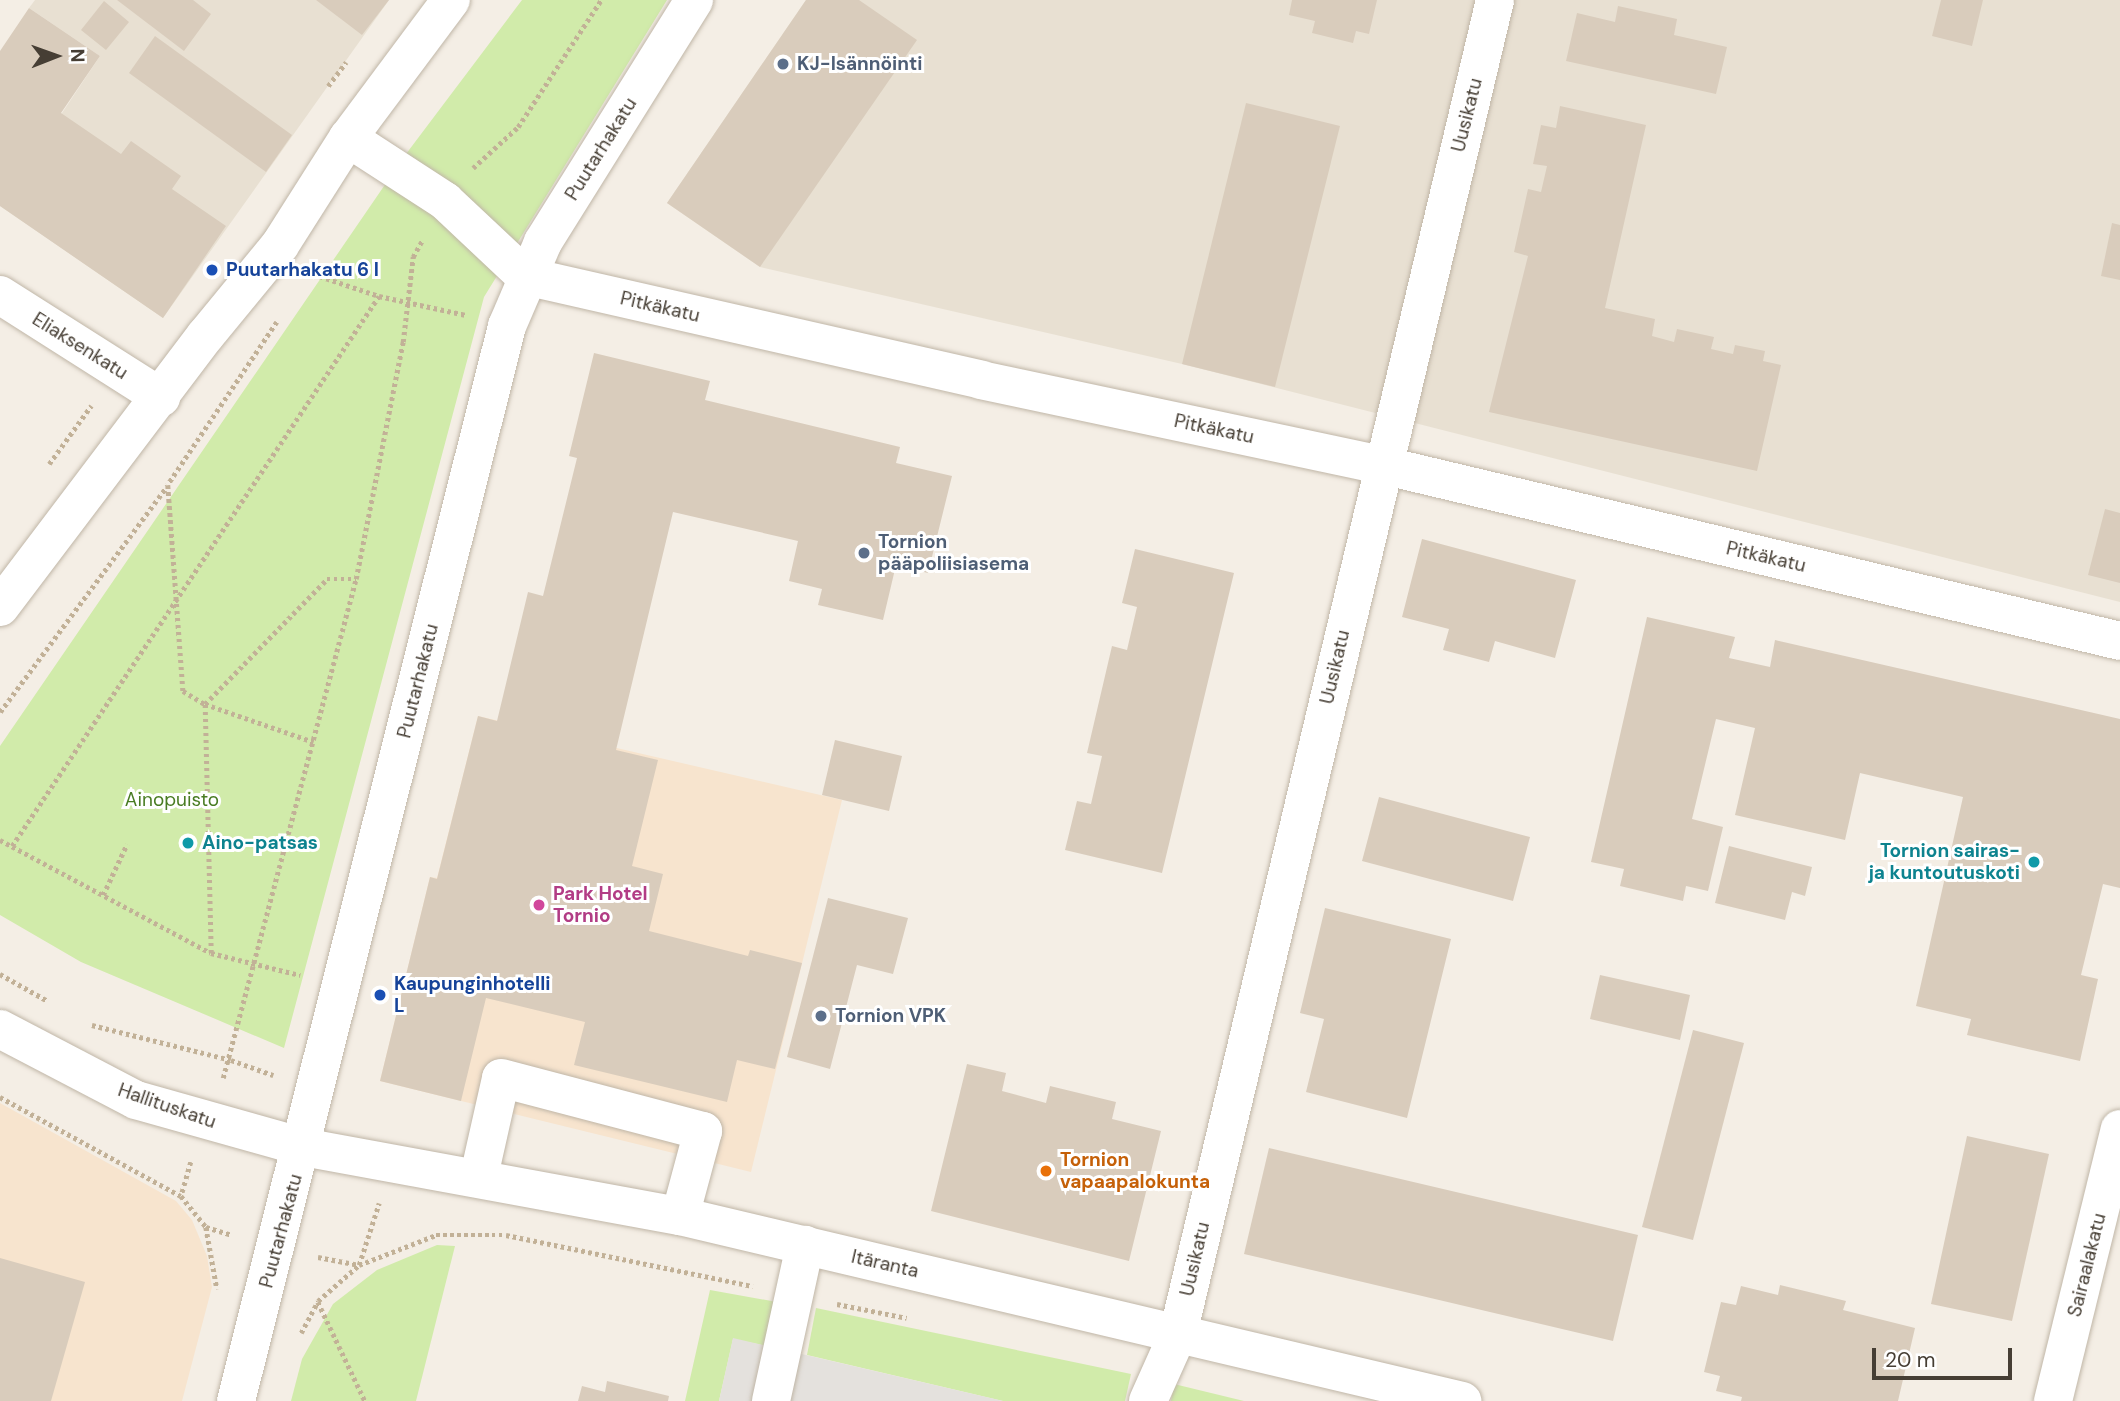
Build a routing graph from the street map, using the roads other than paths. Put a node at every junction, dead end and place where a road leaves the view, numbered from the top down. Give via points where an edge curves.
1 (451, 0) edge
2 (694, 0) edge
3 (1495, 0) edge
4 (348, 138) junction
5 (525, 275) junction
6 (0, 295) edge
7 (161, 397) junction
8 (1382, 465) junction
9 (0, 607) edge
10 (2120, 641) edge
11 (0, 1029) edge
12 (2120, 1129) edge
13 (303, 1147) junction
14 (479, 1176) junction
15 (680, 1216) junction
16 (805, 1245) junction
17 (1178, 1334) junction
18 (236, 1401) edge
19 (771, 1401) edge
20 (1148, 1401) edge
21 (1462, 1401) edge
22 (2053, 1401) edge

1 - 4 street
2 - 5 street, Puutarhakatu
3 - 8 street, Uusikatu
4 - 5 street, Pitkäkatu via 445,201
4 - 7 street via 281,245
5 - 8 street, Pitkäkatu via 981,380
5 - 13 street, Puutarhakatu via 492,378
6 - 7 street, Eliaksenkatu
7 - 9 street
8 - 10 street, Pitkäkatu
8 - 17 street, Uusikatu
11 - 13 street, Hallituskatu via 136,1100
12 - 22 street, Sairaalakatu
13 - 14 street, Itäranta
13 - 18 street, Puutarhakatu
14 - 15 street, Itäranta
14 - 15 street via 501,1078 703,1131
15 - 16 street, Itäranta
16 - 17 street, Itäranta
16 - 19 street
17 - 20 street, Uusikatu
17 - 21 street, Itäranta

